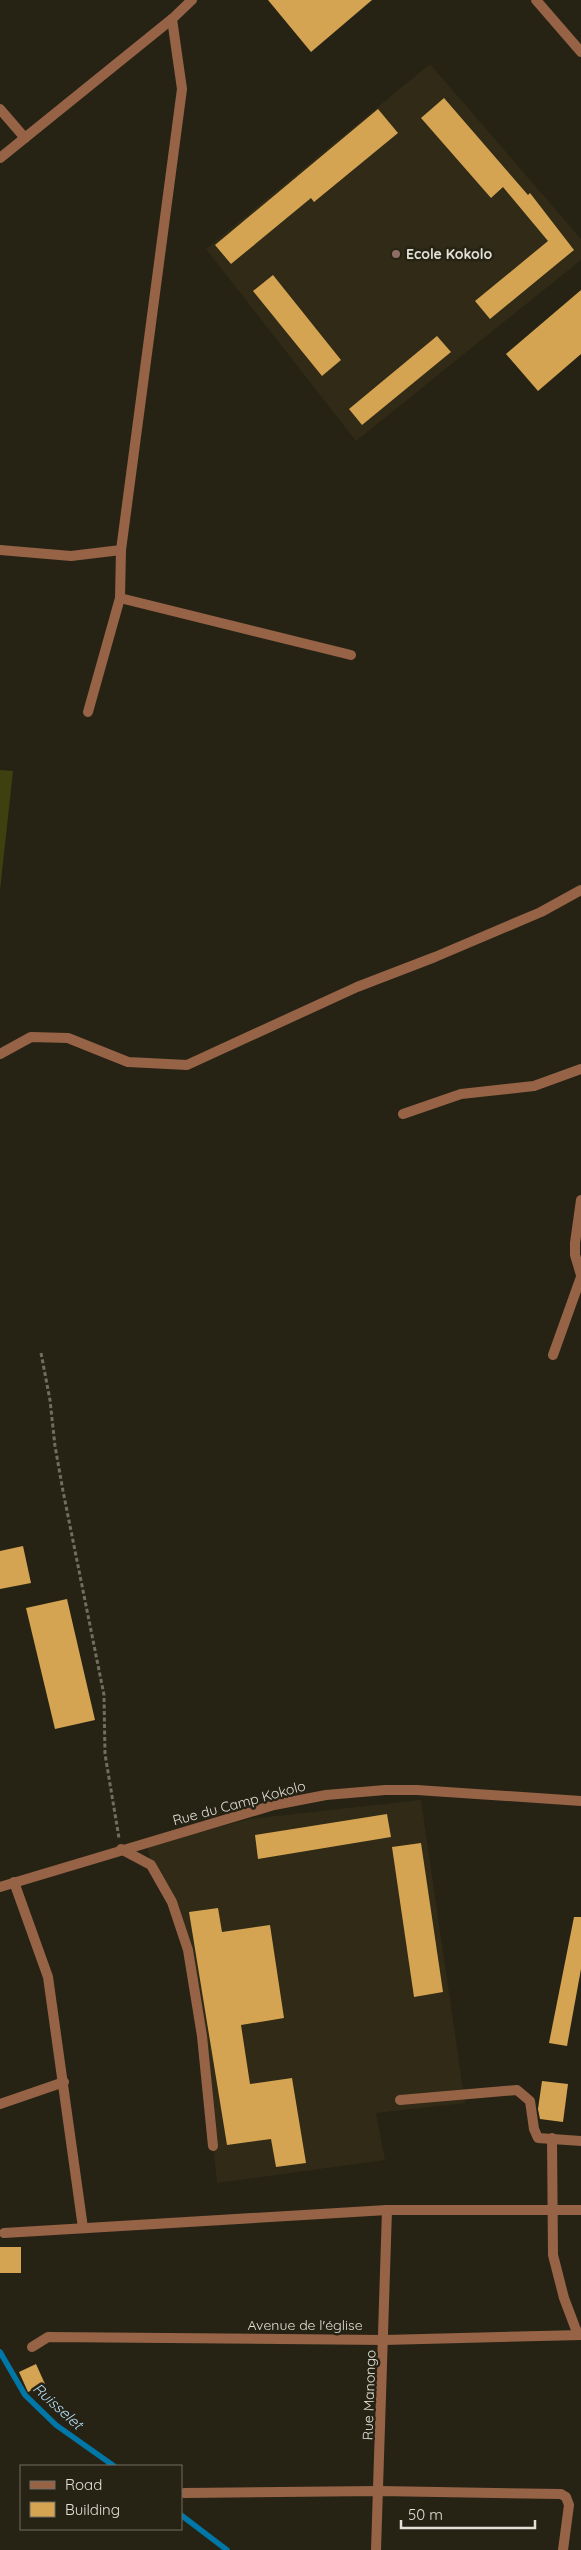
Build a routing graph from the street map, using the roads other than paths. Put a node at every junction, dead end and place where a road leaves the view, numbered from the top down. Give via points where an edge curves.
1 (192, 0) edge
2 (536, 0) edge
3 (172, 19) junction
4 (581, 52) edge
5 (0, 110) edge
6 (25, 138) junction
7 (0, 158) edge
8 (0, 550) edge
9 (121, 550) junction
10 (120, 598) junction
11 (351, 655) dead end
12 (88, 712) dead end
13 (581, 890) edge
14 (0, 1054) edge
15 (581, 1069) edge
16 (403, 1114) dead end
17 (581, 1200) edge
18 (581, 1276) edge
19 (553, 1355) dead end
20 (581, 1801) edge
21 (121, 1849) junction
22 (14, 1882) junction
23 (0, 1887) edge
24 (64, 2082) junction
25 (400, 2100) dead end
26 (0, 2104) edge
27 (552, 2138) junction
28 (581, 2141) edge
29 (213, 2146) dead end
30 (387, 2210) junction
31 (554, 2210) junction
32 (581, 2210) edge
33 (83, 2228) junction
34 (4, 2233) dead end
35 (579, 2335) edge
36 (384, 2340) junction
37 (32, 2347) dead end
38 (379, 2491) junction
39 (184, 2493) dead end
40 (376, 2550) edge
41 (564, 2550) edge

1 - 3 street
2 - 4 street
3 - 6 street
3 - 9 street via 182,89
5 - 6 street
6 - 7 street
8 - 9 street via 71,556
9 - 10 street
10 - 11 street
10 - 12 street
13 - 14 street via 541,912 357,986 187,1065 128,1062 68,1038 31,1037
15 - 16 street via 534,1086 461,1094
17 - 18 street via 575,1242
18 - 19 street
20 - 21 street, Rue du Camp Kokolo via 417,1790 326,1795 274,1805
21 - 22 street, Rue du Camp Kokolo
21 - 29 street via 151,1865 172,1902 188,1950 202,2036
22 - 23 street, Rue du Camp Kokolo
22 - 24 street via 48,1977
24 - 26 street
24 - 33 street
25 - 27 street via 518,2090 530,2101 538,2138
27 - 28 street
27 - 31 street
30 - 31 street
30 - 33 street
30 - 36 street, Rue Manongo
31 - 32 street
31 - 35 street via 553,2255 564,2298
33 - 34 street
35 - 36 street, Avenue de l'église
36 - 37 street, Avenue de l'église via 48,2338
36 - 38 street, Rue Manongo
38 - 39 street
38 - 40 street, Rue Manongo
38 - 41 street via 561,2494 569,2505

